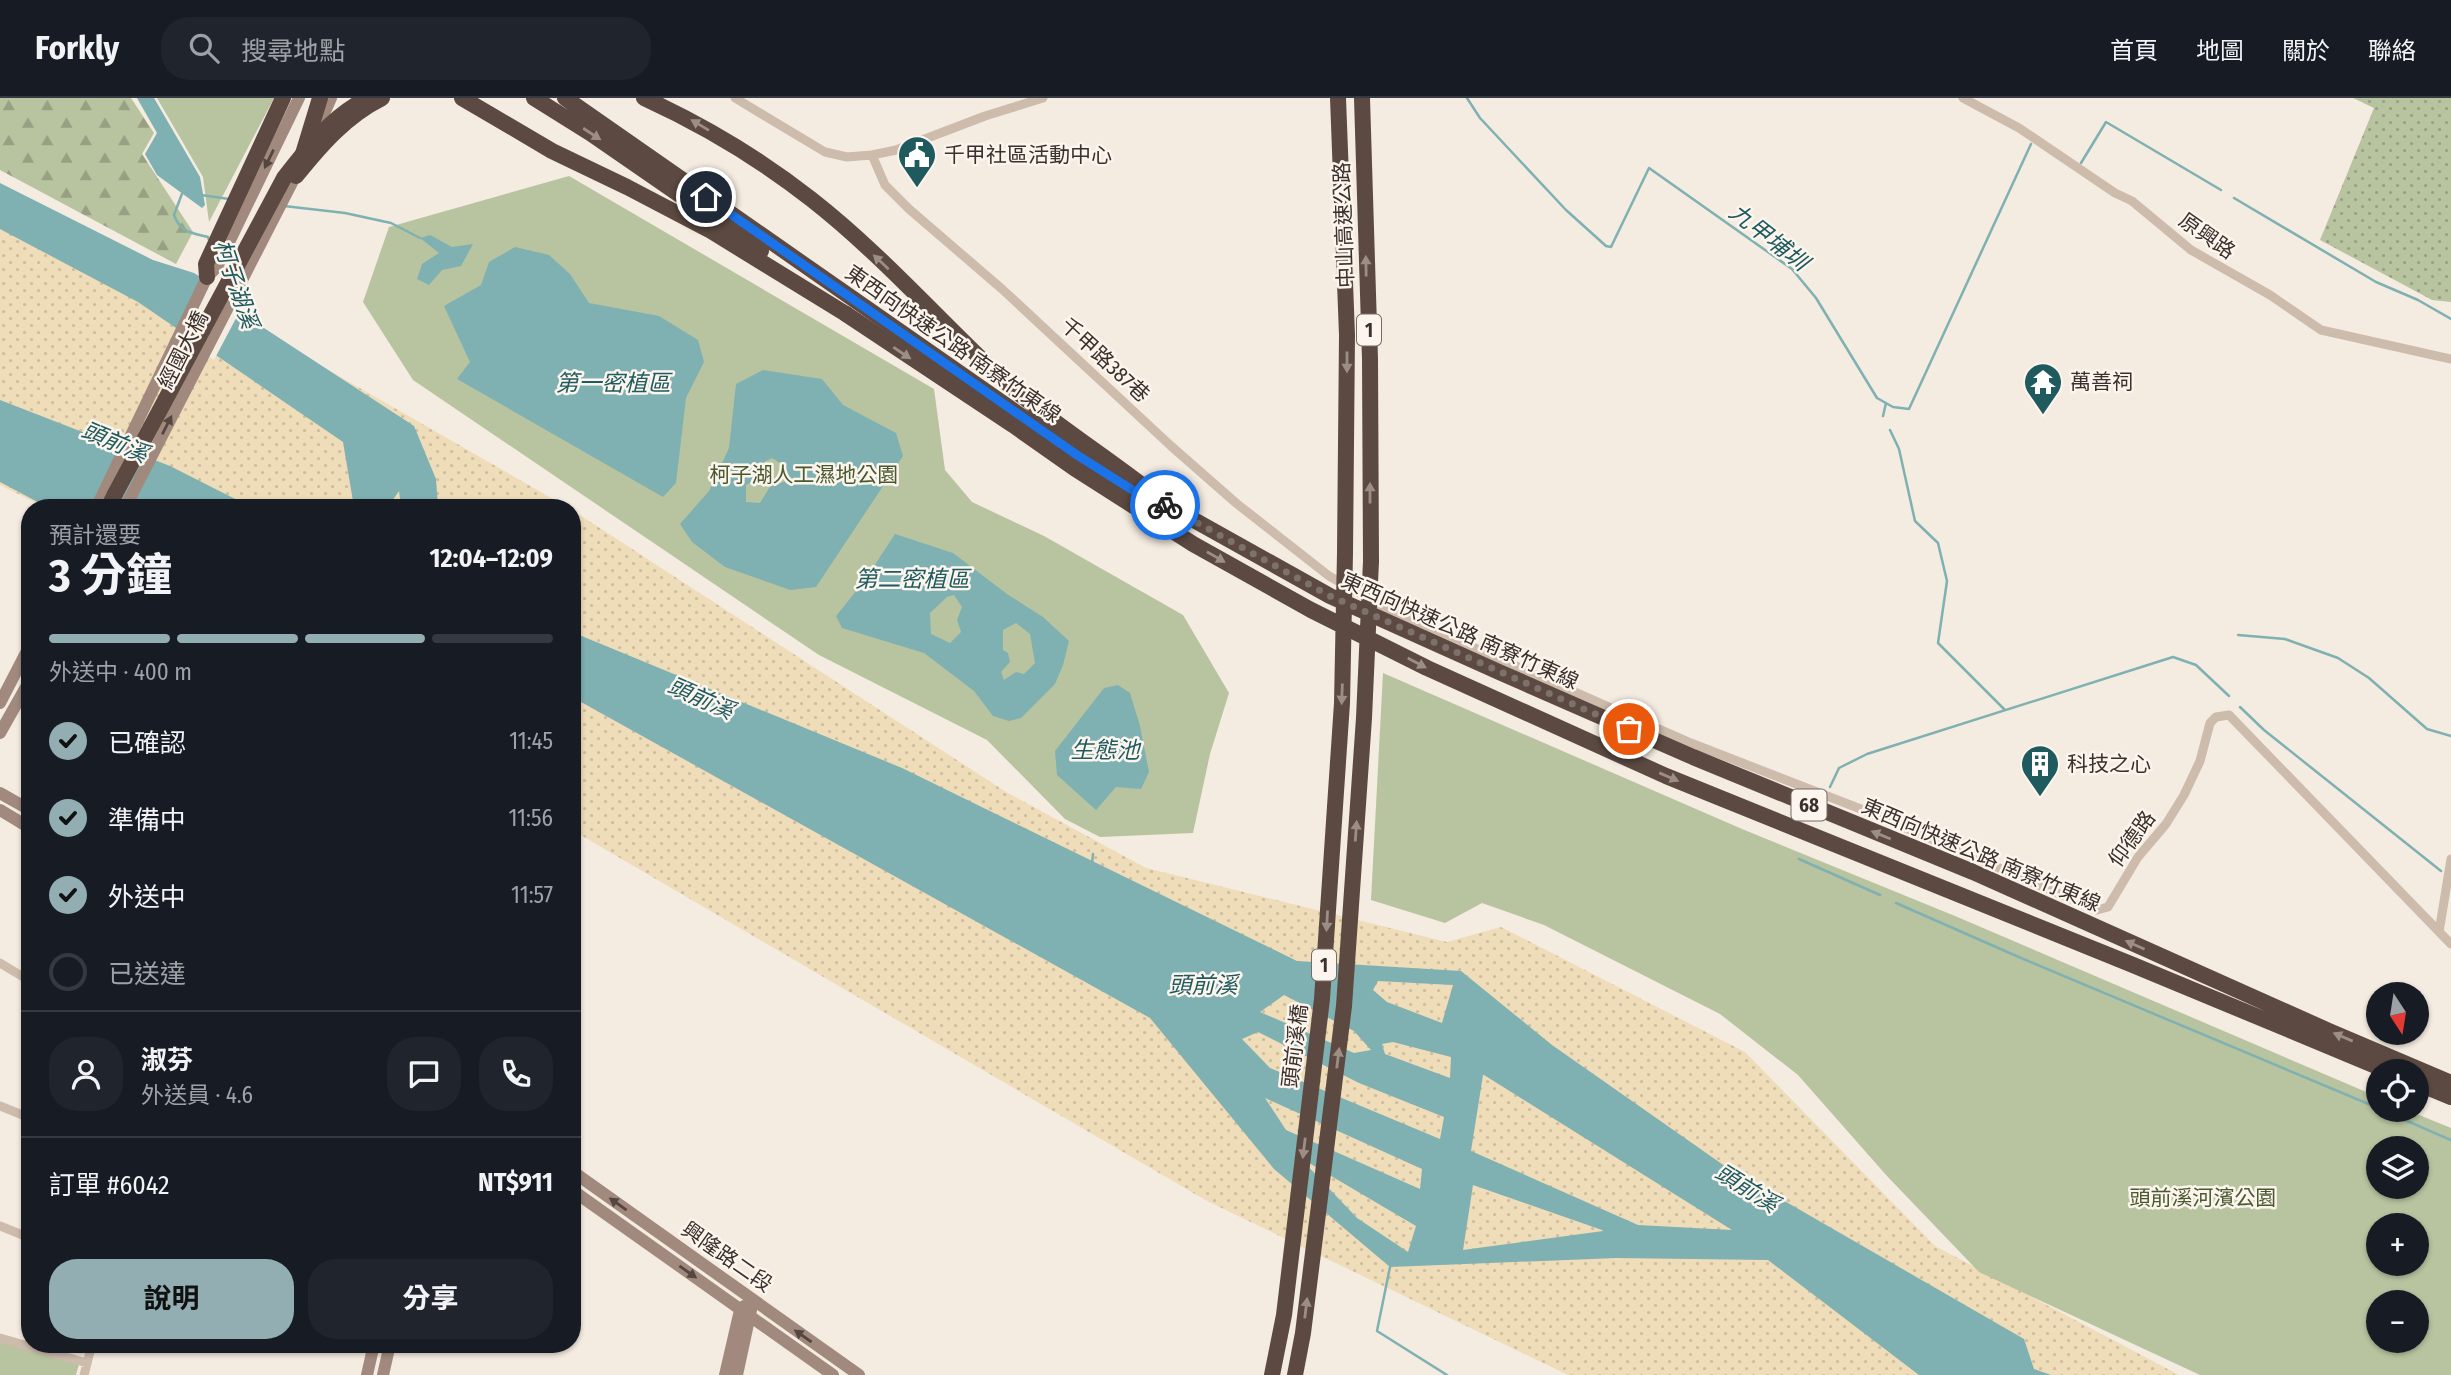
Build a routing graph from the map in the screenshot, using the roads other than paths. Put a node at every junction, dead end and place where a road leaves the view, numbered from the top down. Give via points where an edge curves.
1 (283, 98) edge
2 (299, 98) edge
3 (320, 98) edge
4 (331, 98) edge
5 (368, 98) edge
6 (382, 98) edge
7 (462, 98) edge
8 (483, 98) edge
9 (534, 98) edge
10 (565, 98) edge
11 (634, 98) edge
12 (644, 98) edge
13 (735, 98) edge
14 (1044, 98) edge
15 (1338, 98) edge
16 (1362, 98) edge
17 (1963, 98) edge
18 (660, 105) junction
19 (872, 155) junction
20 (577, 164) junction
21 (296, 176) junction
22 (801, 270) junction
23 (207, 277) junction
24 (846, 314) junction
25 (2451, 359) edge
26 (100, 499) edge
27 (113, 499) edge
28 (130, 499) edge
29 (1176, 510) junction
30 (1345, 553) joint
31 (1371, 561) joint
32 (1329, 576) joint
33 (21, 662) edge
34 (21, 696) edge
35 (0, 703) edge
36 (0, 733) edge
37 (0, 793) edge
38 (21, 805) edge
39 (0, 810) edge
40 (21, 823) edge
41 (2451, 859) edge
42 (2439, 932) junction
43 (2451, 944) edge
44 (0, 963) edge
45 (21, 976) edge
46 (2366, 1062) edge
47 (2451, 1083) edge
48 (2429, 1088) edge
49 (2451, 1097) edge
50 (0, 1106) edge
51 (21, 1114) edge
52 (581, 1177) edge
53 (581, 1196) edge
54 (0, 1226) edge
55 (21, 1234) edge
56 (752, 1299) junction
57 (745, 1313) junction
58 (0, 1338) edge
59 (21, 1344) edge
60 (52, 1353) edge
61 (90, 1353) edge
62 (372, 1353) edge
63 (388, 1353) edge
64 (87, 1363) junction
65 (84, 1375) edge
66 (367, 1375) edge
67 (383, 1375) edge
68 (725, 1375) edge
69 (737, 1375) edge
70 (833, 1375) edge
71 (859, 1375) edge
72 (1272, 1375) edge
73 (1295, 1375) edge

1 - 23 highway via 206,264
2 -> 23 main road, 經國大橋 via 217,267
3 - 21 highway, bridge
4 - 21 main road, 經國大橋, bridge
5 - 27 highway, bridge via 314,139 284,178
6 - 21 highway via 326,139
7 - 20 highway
8 - 20 highway
9 -> 22 highway, 東西向快速公路 南寮竹東線 / 68
10 - 22 highway, 東西向快速公路 南寮竹東線 / 68
11 - 18 highway
12 - 18 highway
13 - 19 street via 825,152 847,158
14 - 19 street
15 -> 30 highway, 中山高速公路 / 1 via 1347,322
31 -> 16 highway, 中山高速公路 / 1
17 - 25 street, 原興路 via 2078,166 2132,201 2191,250 2321,330
29 -> 18 highway via 1002,378 813,200 759,161
19 - 32 street, 千甲路387巷 via 885,185 909,209 1236,503
20 - 24 highway via 711,231
28 -> 21 main road, 經國大橋
22 - 24 highway, 東西向快速公路 南寮竹東線 / 68
22 - 29 highway, 東西向快速公路 南寮竹東線 / 68 via 1077,455 1137,493
23 - 26 main road, 經國大橋
24 -> 46 highway, 東西向快速公路 南寮竹東線 / 68, bridge via 1193,544 1427,668 1666,776
47 -> 29 highway, 東西向快速公路 南寮竹東線 / 68, bridge via 1973,872 1499,672 1330,596
30 -> 72 highway, 頭前溪橋 / 1, bridge via 1342,703 1322,999 1284,1315
73 -> 31 highway, 頭前溪橋 / 1, bridge via 1344,1006
32 - 42 street, 仰德路 via 1395,613 1691,743 1871,813 2097,910 2108,907 2184,795 2200,761 2210,723 2229,715
33 - 35 main road
34 - 36 main road
37 - 38 main road
39 - 40 main road
41 - 42 street
42 - 43 street
44 - 45 street
48 - 49 highway
50 - 51 street
56 -> 52 main road, 興隆路二段
53 -> 57 main road, 興隆路二段
54 - 55 street
56 - 57 main road
71 -> 56 main road, 興隆路二段
57 - 68 main road
57 - 69 main road
57 - 70 main road, 興隆路二段
58 - 59 street
60 - 64 street
61 - 64 street
62 - 66 main road
63 - 67 main road
64 - 65 street

